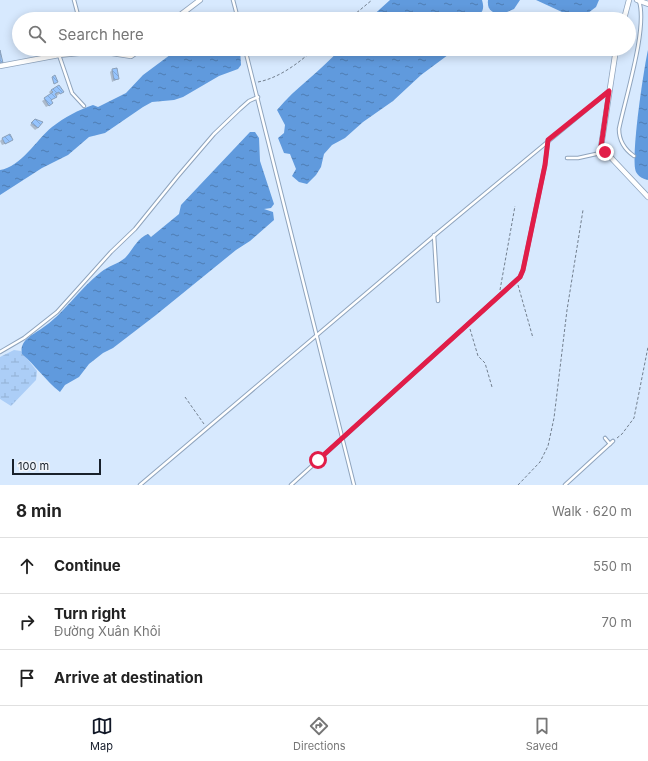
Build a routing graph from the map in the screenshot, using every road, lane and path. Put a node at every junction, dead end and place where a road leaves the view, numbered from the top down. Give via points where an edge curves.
1 (74, 0) edge
2 (200, 0) edge
3 (233, 0) edge
4 (372, 0) edge
5 (629, 0) edge
6 (638, 0) edge
7 (648, 4) edge
8 (77, 12) edge
9 (184, 12) edge
10 (236, 12) edge
11 (357, 12) edge
12 (626, 12) edge
13 (54, 56) edge
14 (59, 56) edge
15 (247, 56) edge
16 (304, 56) edge
17 (615, 56) edge
18 (0, 66) edge
19 (254, 83) junction
20 (609, 91) junction
21 (258, 98) junction
22 (84, 106) dead end
23 (548, 140) junction
24 (605, 152) junction
25 (634, 156) dead end
26 (567, 158) dead end
27 (648, 197) edge
28 (515, 206) dead end
29 (583, 210) dead end
30 (435, 235) junction
31 (517, 280) junction
32 (501, 294) junction
33 (438, 301) dead end
34 (468, 324) junction
35 (316, 335) junction
36 (533, 338) dead end
37 (648, 347) edge
38 (0, 352) edge
39 (492, 387) dead end
40 (185, 397) dead end
41 (206, 428) junction
42 (343, 438) junction
43 (605, 438) dead end
44 (613, 441) joint
45 (610, 444) junction
46 (140, 485) edge
47 (291, 485) edge
48 (354, 485) edge
49 (518, 485) edge
50 (565, 485) edge

1 - 8 lane
2 - 9 street
3 - 10 lane
4 - 11 path
5 - 12 street
6 - 7 street
6 - 25 lane via 642,8 642,34 619,129 625,149
13 - 18 street
14 - 22 lane via 72,93
15 - 19 lane
16 - 19 path via 271,79
17 - 20 street
19 - 21 lane
20 - 23 lane
20 - 24 street via 601,147
21 - 35 lane
21 - 38 lane via 249,101 214,134 135,229 57,312 24,338
23 - 30 lane
23 - 31 lane via 523,270
24 - 26 lane
24 - 27 street
28 - 32 path via 499,288
29 - 49 path via 550,439 540,462
30 - 33 lane via 433,242
30 - 35 lane
31 - 32 lane
31 - 36 path
32 - 34 lane
34 - 39 path via 478,356 485,363
34 - 42 lane
35 - 41 lane
35 - 42 lane
37 - 44 path via 634,418
40 - 41 path
41 - 46 lane
42 - 47 lane
42 - 48 lane
43 - 45 lane
44 - 45 lane
45 - 50 lane

